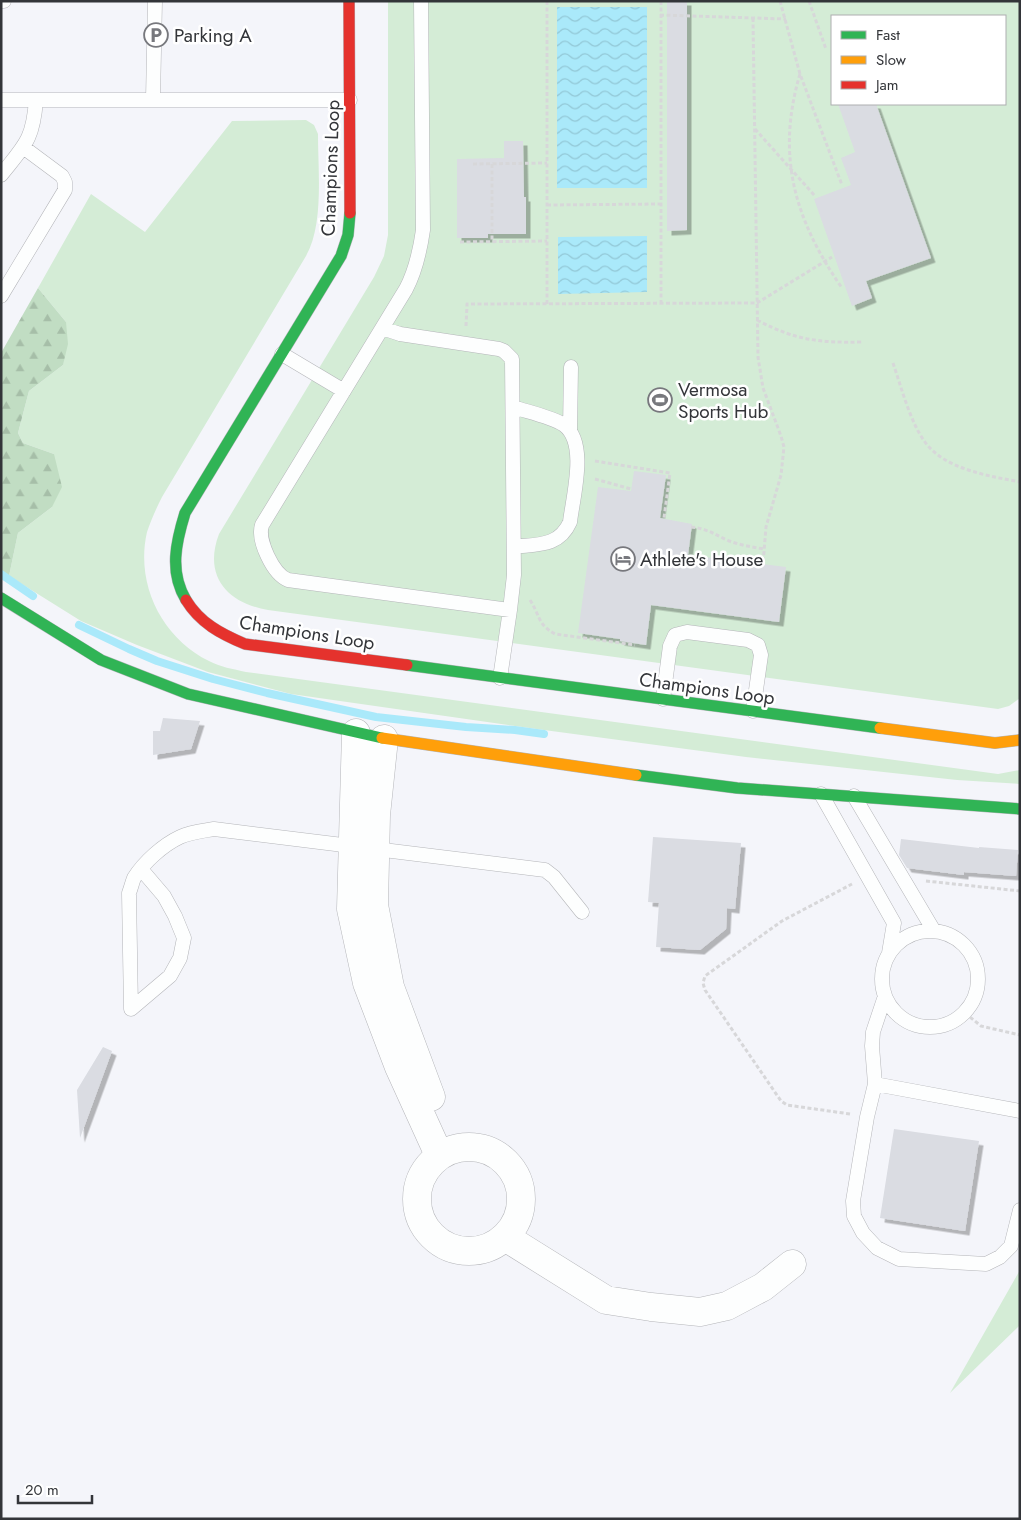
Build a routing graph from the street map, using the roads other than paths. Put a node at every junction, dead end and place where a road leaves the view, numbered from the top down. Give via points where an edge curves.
1 (156, 1) edge
2 (349, 1) edge
3 (421, 1) edge
4 (153, 99) junction
5 (1, 100) edge
6 (36, 100) junction
7 (350, 100) junction
8 (23, 148) junction
9 (1, 175) edge
10 (1, 296) edge
11 (382, 328) junction
12 (282, 354) junction
13 (571, 367) dead end
14 (344, 391) junction
15 (513, 407) junction
16 (570, 430) junction
17 (514, 547) junction
18 (1, 598) edge
19 (510, 610) junction
20 (500, 678) junction
21 (663, 699) junction
22 (753, 711) junction
23 (356, 733) junction
24 (384, 739) junction
25 (1020, 740) edge
26 (821, 794) junction
27 (854, 796) junction
28 (1020, 809) edge
29 (364, 848) junction
30 (141, 869) junction
31 (582, 912) dead end
32 (934, 931) junction
33 (888, 956) junction
34 (885, 996) junction
35 (875, 1084) junction
36 (1020, 1111) edge
37 (447, 1151) junction
38 (1020, 1210) edge
39 (505, 1237) junction
40 (792, 1264) dead end

1 - 4 lane
2 - 7 street, Champions Loop
3 - 11 lane via 423,230 413,275
4 - 6 lane
4 - 7 lane
5 - 6 lane
6 - 8 lane via 34,126
7 - 12 street, Champions Loop via 350,229 341,256
8 - 9 lane
8 - 10 lane via 62,176 65,190
11 - 14 lane
11 - 15 lane via 400,334 499,349 509,354 513,364
12 - 14 lane
12 - 20 street, Champions Loop via 185,513 178,530 175,567 187,602 212,629 245,644
13 - 16 lane
14 - 19 lane via 262,526 261,540 278,574 288,580
15 - 16 lane via 554,420
15 - 17 lane
16 - 17 lane via 578,457 570,522 561,536 553,541
17 - 19 lane
18 - 23 street via 102,660 188,694
19 - 20 lane
20 - 21 street, Champions Loop
21 - 22 street, Champions Loop
21 - 22 lane via 670,646 676,635 687,632 748,640 758,645 760,655
22 - 25 street, Champions Loop via 995,744
23 - 24 street
23 - 29 street
24 - 26 street via 670,780
24 - 29 street via 376,815
26 - 27 street
26 - 33 lane via 894,923
27 - 28 street
27 - 32 lane
29 - 30 lane via 214,829 180,837
29 - 31 lane via 545,870
29 - 37 street via 351,909 367,983 399,1067
30 - 30 lane via 129,893 132,1009 170,976 180,958 184,938 164,896
32 - 33 lane via 907,937
32 - 34 lane via 959,940 976,961 977,989 965,1012 941,1026 920,1025 902,1018
33 - 34 lane via 882,983
34 - 35 lane via 873,1032
35 - 36 lane
35 - 38 lane via 852,1201 854,1216 863,1233 877,1248 900,1259 986,1264 1011,1246
37 - 39 street via 473,1146 490,1150 504,1159 515,1173 521,1189 521,1206
37 - 39 street via 427,1167 419,1182 416,1200 419,1217 427,1232 456,1250 490,1247
39 - 40 street via 606,1300 700,1312 727,1306 763,1287

